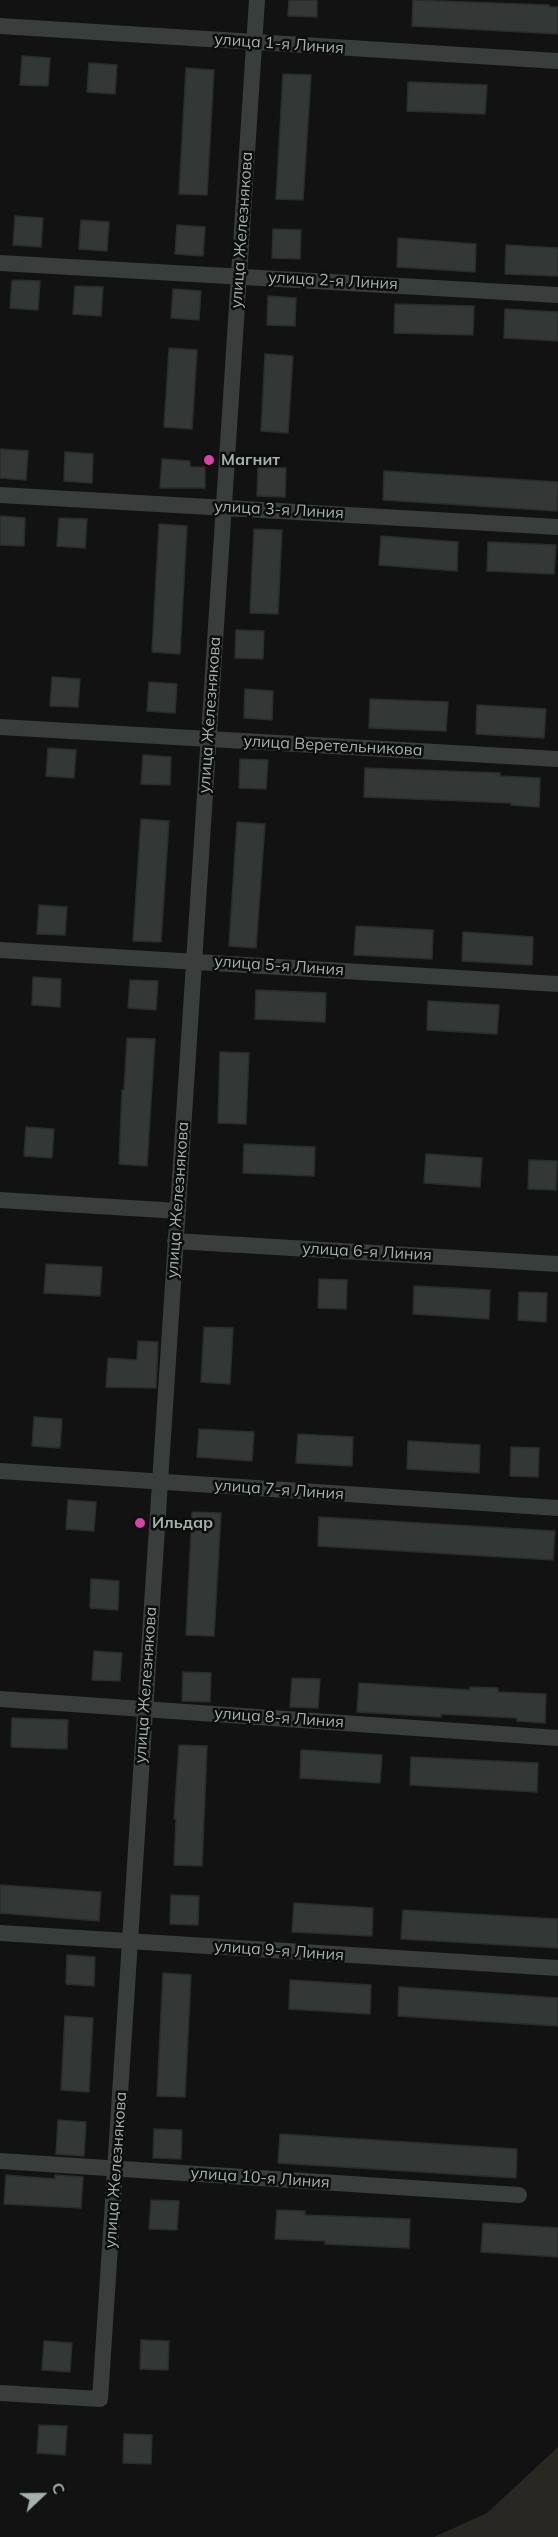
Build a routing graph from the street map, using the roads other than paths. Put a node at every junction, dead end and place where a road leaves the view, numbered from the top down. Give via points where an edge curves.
1 (257, 0) edge
2 (0, 26) edge
3 (254, 42) junction
4 (558, 61) edge
5 (0, 263) edge
6 (239, 276) junction
7 (558, 295) edge
8 (0, 495) edge
9 (224, 506) junction
10 (558, 526) edge
11 (0, 727) edge
12 (208, 739) junction
13 (558, 759) edge
14 (0, 950) edge
15 (194, 961) junction
16 (558, 984) edge
17 (0, 1200) edge
18 (178, 1210) junction
19 (175, 1241) junction
20 (558, 1264) edge
21 (0, 1472) edge
22 (160, 1482) junction
23 (558, 1508) edge
24 (0, 1699) edge
25 (145, 1709) junction
26 (558, 1738) edge
27 (0, 1933) edge
28 (129, 1942) junction
29 (558, 1968) edge
30 (0, 2161) edge
31 (117, 2169) junction
32 (519, 2195) dead end
33 (0, 2393) edge

1 - 3 street, улица Железнякова
2 - 3 street, улица 1-я Линия
3 - 4 street, улица 1-я Линия
3 - 6 street, улица Железнякова
5 - 6 street, улица 2-я Линия
6 - 7 street, улица 2-я Линия
6 - 9 street, улица Железнякова
8 - 9 street, улица 3-я Линия
9 - 10 street, улица 3-я Линия
9 - 12 street, улица Железнякова
11 - 12 street, улица Веретельникова
12 - 13 street, улица Веретельникова
12 - 15 street, улица Железнякова
14 - 15 street, улица 5-я Линия
15 - 16 street, улица 5-я Линия
15 - 18 street, улица Железнякова
17 - 18 street
18 - 19 street, улица Железнякова
19 - 20 street, улица 6-я Линия
19 - 22 street, улица Железнякова
21 - 22 street, улица 7-я Линия
22 - 23 street, улица 7-я Линия
22 - 25 street, улица Железнякова
24 - 25 street, улица 8-я Линия
25 - 26 street, улица 8-я Линия
25 - 28 street, улица Железнякова
27 - 28 street, улица 9-я Линия
28 - 29 street, улица 9-я Линия
28 - 31 street, улица Железнякова
30 - 31 street, улица 10-я Линия
31 - 32 street, улица 10-я Линия
31 - 33 street, улица Железнякова via 100,2399

